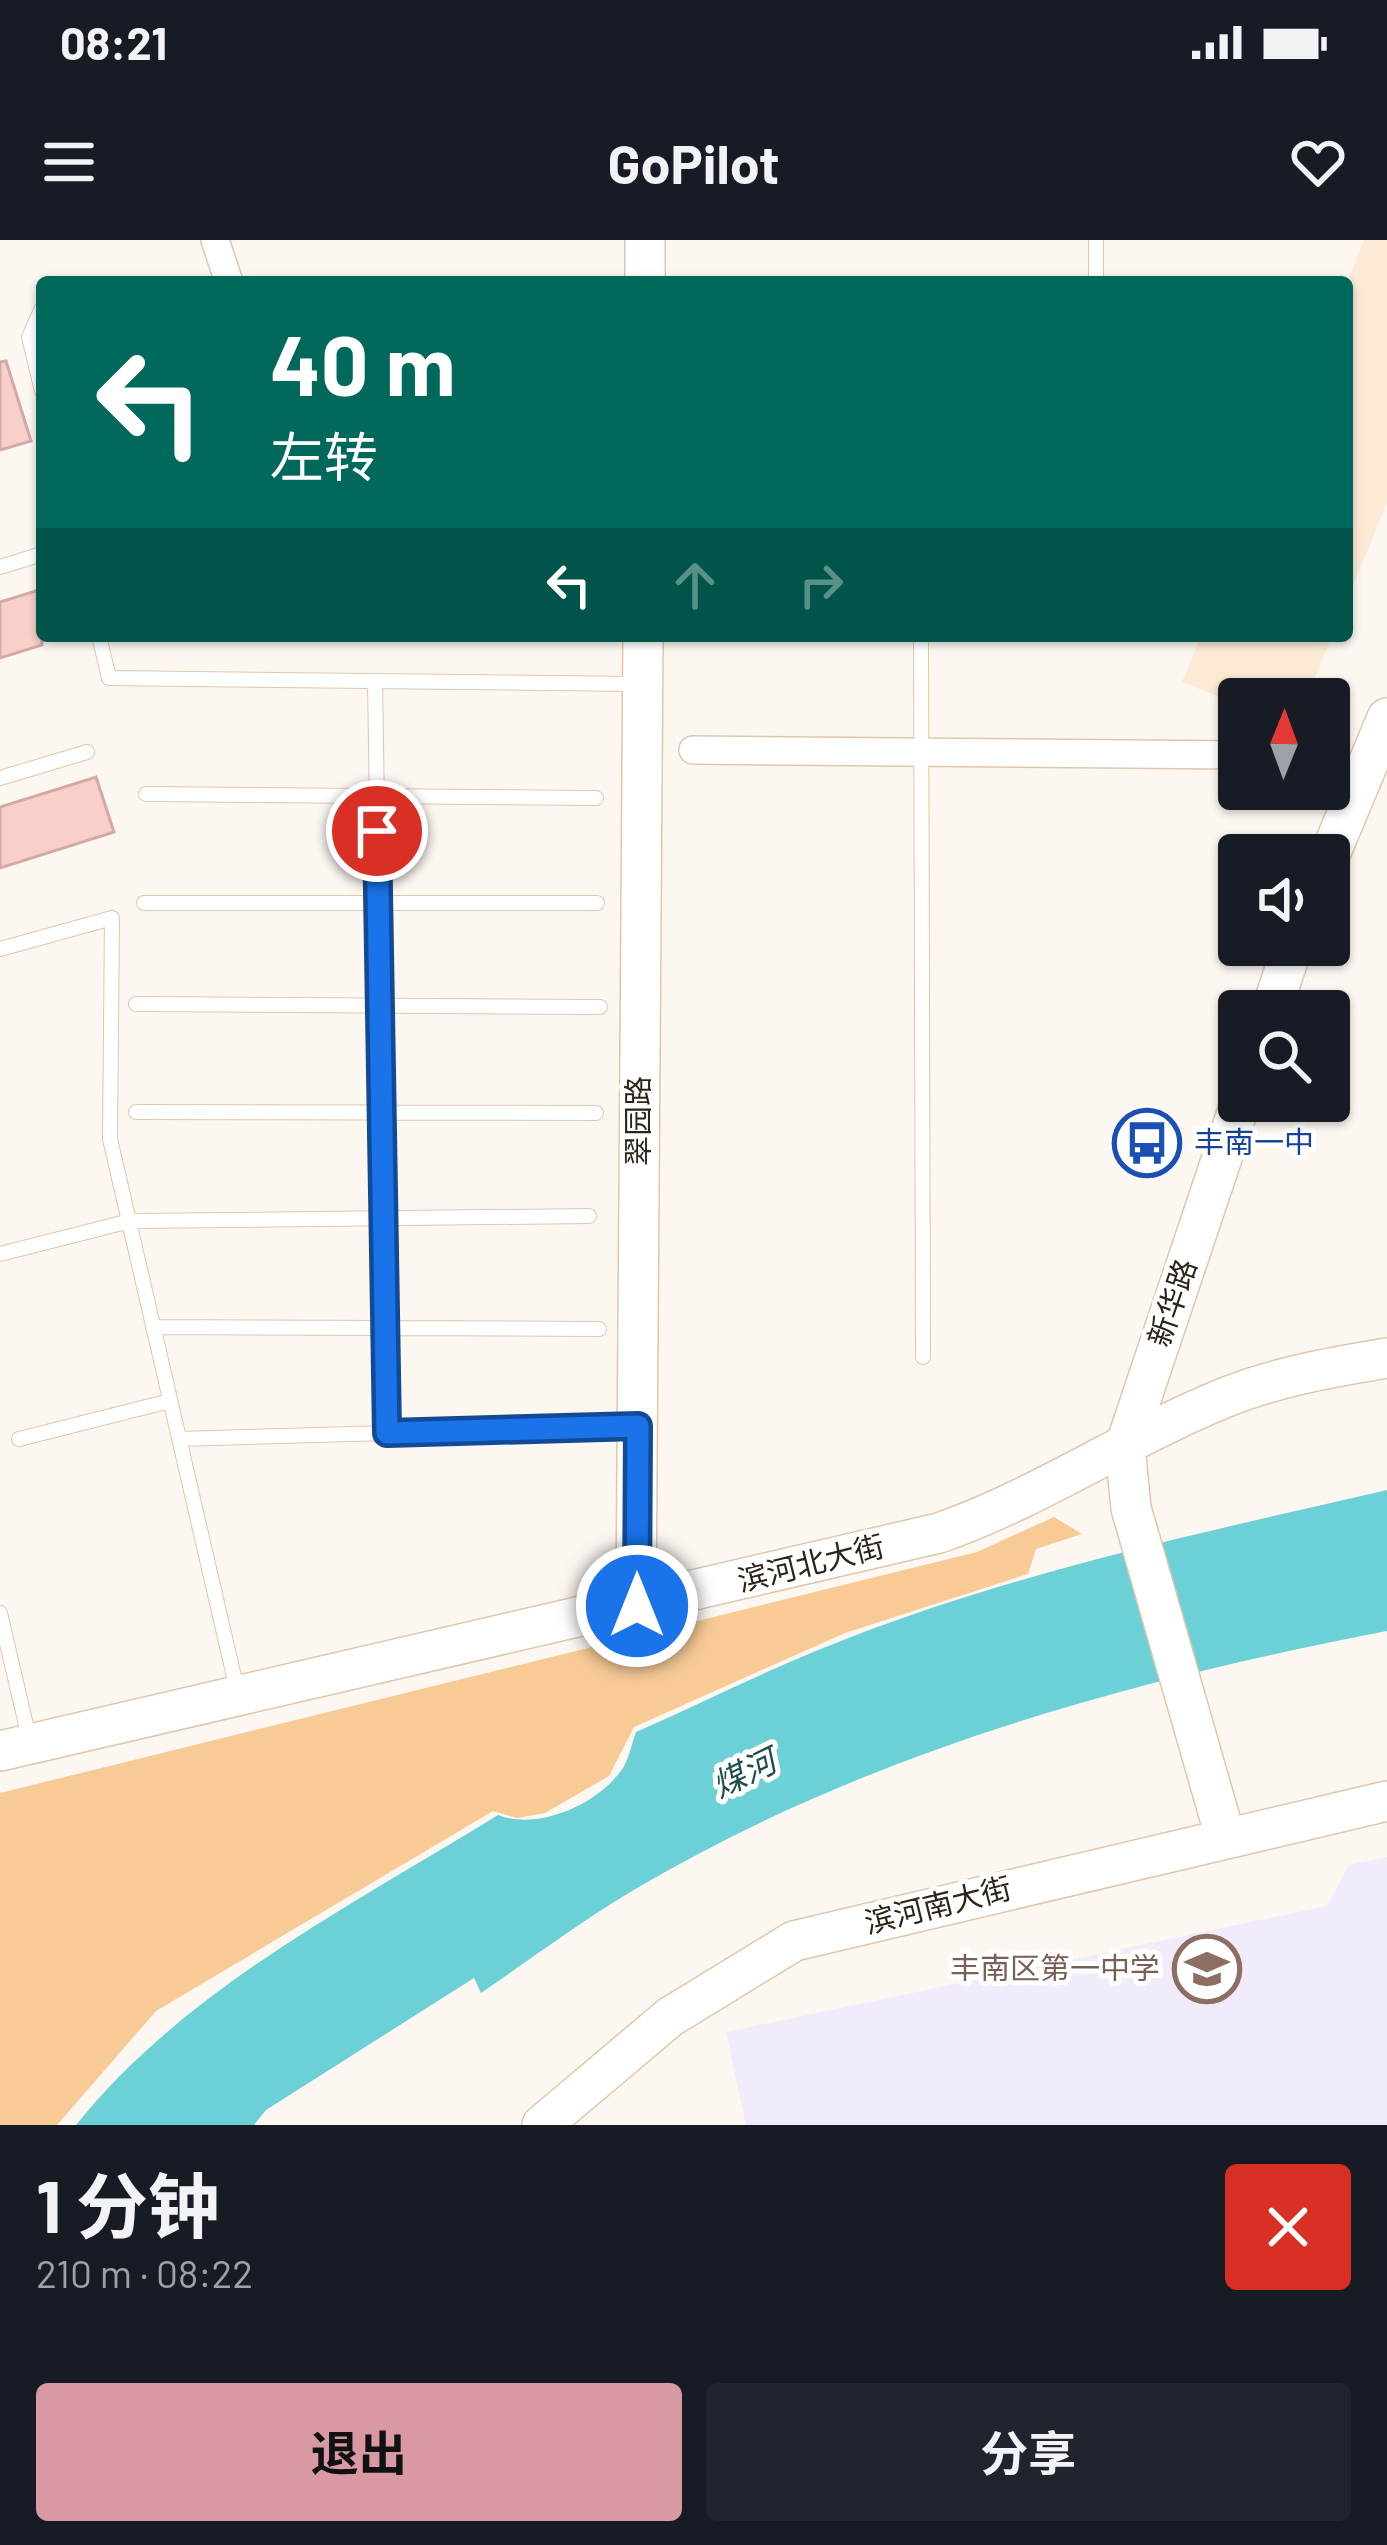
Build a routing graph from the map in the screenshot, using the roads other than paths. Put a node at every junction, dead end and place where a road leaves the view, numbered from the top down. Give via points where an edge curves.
1 (215, 240) edge
2 (645, 240) edge
3 (1096, 240) edge
4 (227, 276) edge
5 (645, 276) edge
6 (1096, 276) edge
7 (36, 321) edge
8 (36, 367) edge
9 (36, 556) edge
10 (0, 567) edge
11 (100, 642) edge
12 (643, 642) edge
13 (921, 642) edge
14 (374, 681) junction
15 (642, 684) junction
16 (1387, 718) edge
17 (693, 750) dead end
18 (86, 752) dead end
19 (921, 752) junction
20 (1218, 755) edge
21 (1350, 768) edge
22 (0, 778) edge
23 (146, 794) dead end
24 (376, 796) junction
25 (596, 797) dead end
26 (378, 902) junction
27 (144, 903) dead end
28 (597, 903) dead end
29 (0, 949) edge
30 (136, 1004) dead end
31 (380, 1005) junction
32 (600, 1007) dead end
33 (136, 1112) dead end
34 (596, 1113) dead end
35 (382, 1114) junction
36 (1234, 1122) edge
37 (589, 1216) dead end
38 (383, 1219) junction
39 (130, 1221) junction
40 (0, 1254) edge
41 (153, 1327) junction
42 (385, 1328) junction
43 (599, 1329) dead end
44 (923, 1357) dead end
45 (1387, 1358) edge
46 (170, 1401) junction
47 (638, 1426) junction
48 (387, 1433) junction
49 (19, 1439) dead end
50 (179, 1439) junction
51 (1125, 1447) junction
52 (637, 1606) junction
53 (0, 1612) edge
54 (239, 1698) junction
55 (15, 1747) edge
56 (1387, 1801) edge
57 (1225, 1836) junction
58 (542, 2125) edge

1 - 4 street
2 - 5 street
3 - 6 lane
7 - 8 lane via 29,337
9 - 10 lane
11 - 14 lane via 109,678
12 - 15 street, 翠园路
13 - 19 lane
14 - 15 lane
14 - 24 lane
15 - 47 street, 翠园路
16 - 21 street
17 - 19 street
18 - 22 lane
19 - 20 street
19 - 44 lane
23 - 24 lane
24 - 25 lane
24 - 26 lane
26 - 27 lane
26 - 28 lane
26 - 31 lane
29 - 39 lane via 112,918 110,1139
30 - 31 lane
31 - 32 lane
31 - 35 lane
33 - 35 lane
34 - 35 lane
35 - 38 lane
36 - 51 street, 新华路
37 - 38 lane
38 - 39 lane
38 - 42 lane
39 - 40 lane
39 - 41 lane
41 - 42 lane
41 - 46 lane
42 - 43 lane
42 - 48 lane
45 - 51 street, 滨河北大街 via 1226,1397
46 - 49 lane
46 - 50 lane
47 - 48 lane
47 - 52 street, 翠园路
48 - 50 lane
50 - 54 lane
51 - 52 street, 滨河北大街 via 1004,1510 939,1533
51 - 57 street, 新华路 via 1131,1508
52 - 54 street, 滨河北大街
53 - 55 lane
54 - 55 street, 滨河北大街
56 - 57 street, 滨河南大街
57 - 58 street, 滨河南大街 via 794,1941 670,2017

